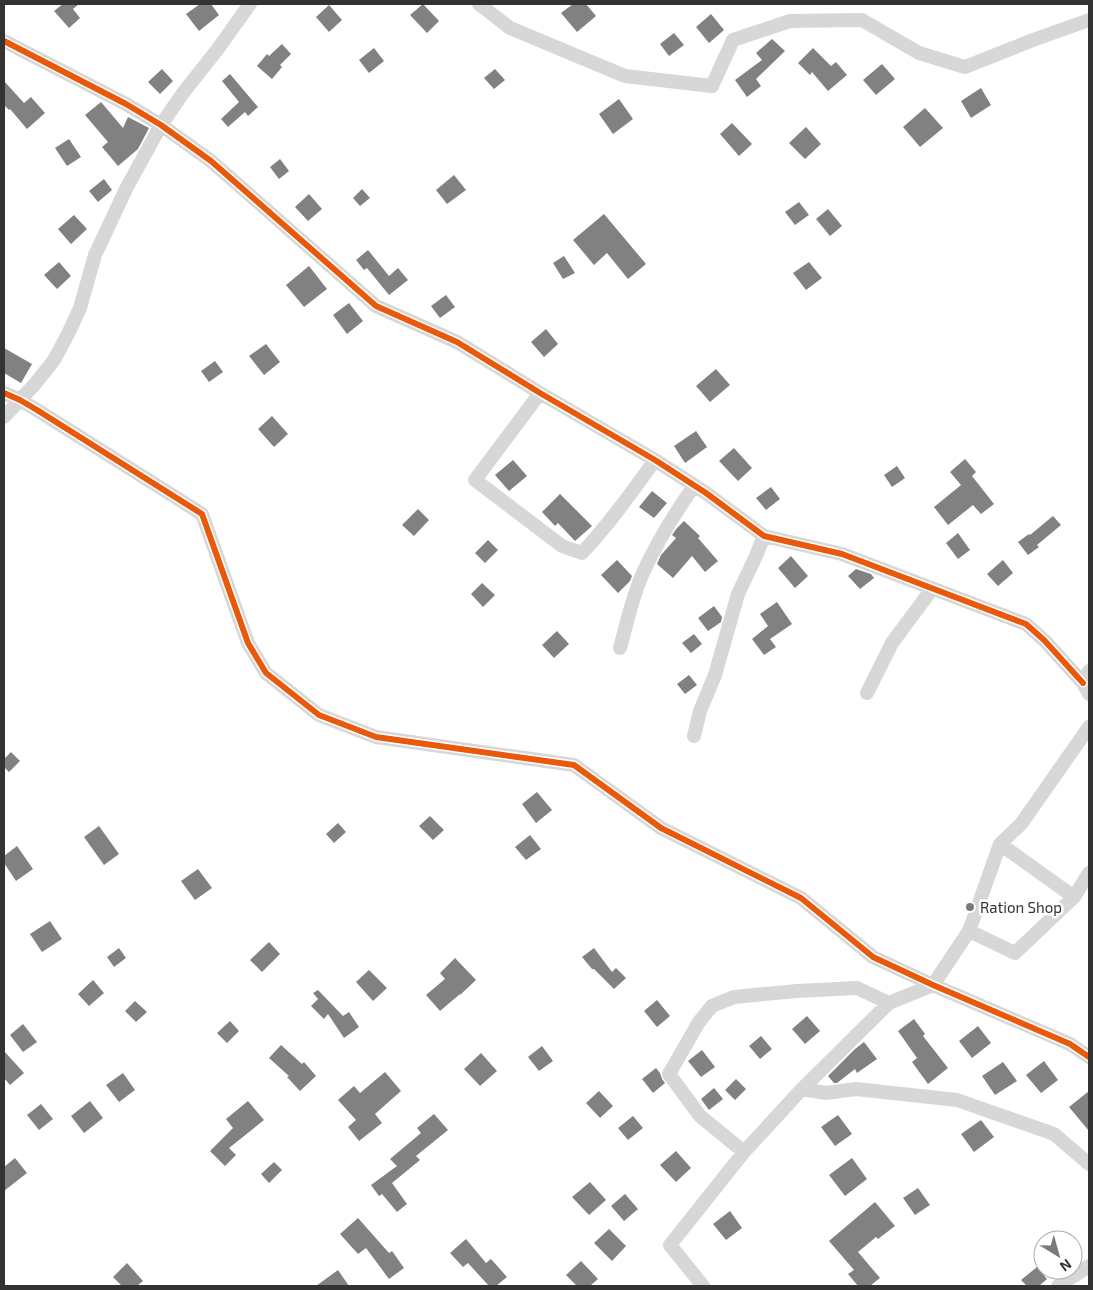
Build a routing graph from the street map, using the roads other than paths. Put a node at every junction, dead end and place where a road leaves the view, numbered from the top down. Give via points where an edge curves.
1 (250, 4) edge
2 (479, 4) edge
3 (1089, 20) edge
4 (4, 41) edge
5 (161, 125) junction
6 (4, 393) edge
7 (540, 393) junction
8 (20, 400) junction
9 (4, 418) edge
10 (655, 460) junction
11 (694, 486) junction
12 (764, 536) junction
13 (932, 589) junction
14 (620, 648) dead end
15 (1087, 683) edge
16 (867, 693) dead end
17 (1089, 727) edge
18 (694, 736) dead end
19 (1000, 844) junction
20 (1089, 873) edge
21 (1074, 896) junction
22 (969, 931) junction
23 (933, 985) junction
24 (889, 1003) junction
25 (1089, 1057) edge
26 (802, 1089) junction
27 (744, 1152) junction
28 (1089, 1164) edge
29 (1089, 1266) edge
30 (703, 1286) edge
31 (1058, 1286) edge

1 - 5 street
2 - 3 street via 510,28 625,76 712,86 733,40 790,21 862,20 919,52 965,67
4 - 5 street
5 - 7 street via 211,161 376,306 457,342
5 - 8 street via 95,256 80,308 68,334 54,360
6 - 8 street
7 - 10 street
7 - 10 street via 475,480 562,546 582,553
8 - 9 street
8 - 23 street via 202,514 248,643 266,673 319,715 376,737 574,765 661,828 801,898 873,957
10 - 11 street
11 - 12 street
11 - 14 street via 675,513 642,574
12 - 13 street via 842,554
12 - 18 street via 738,594
13 - 15 street via 1026,624
13 - 16 street via 892,643
17 - 19 street via 1021,824
19 - 21 street
19 - 22 street
20 - 21 street
21 - 22 street via 1015,953
22 - 23 street
23 - 24 street
23 - 25 street via 1070,1044
24 - 26 street
24 - 27 street via 857,988 734,997 712,1006 668,1074 700,1116
26 - 27 street
26 - 28 street via 826,1093 856,1089 958,1100 1054,1134
27 - 30 street via 670,1244
29 - 31 street

